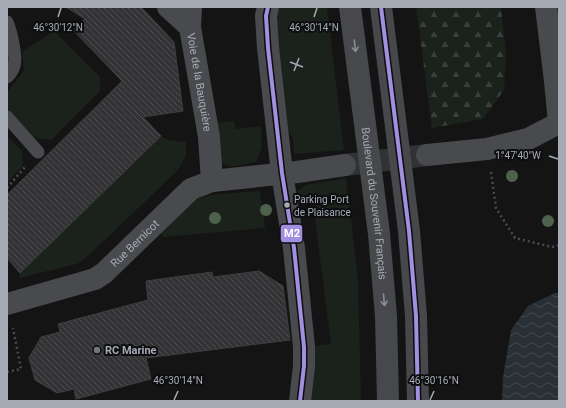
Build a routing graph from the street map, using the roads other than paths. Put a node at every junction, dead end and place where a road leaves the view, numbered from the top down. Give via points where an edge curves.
1 (168, 7) edge
2 (268, 7) edge
3 (350, 7) edge
4 (381, 7) edge
5 (546, 7) edge
6 (190, 17) edge
7 (7, 22) edge
8 (7, 77) edge
9 (7, 117) edge
10 (38, 152) road end
11 (427, 155) tunnel mouth
12 (345, 165) tunnel mouth
13 (282, 173) junction
14 (212, 181) junction
15 (7, 304) edge
16 (300, 401) edge
17 (388, 401) edge
18 (418, 401) edge

1 - 6 street, Voie de la Bauquière
2 - 13 street via 268,48
3 -> 17 main road, Boulevard du Souvenir Français via 379,234 386,316
4 - 18 main road via 409,231 416,316
5 - 11 street via 559,123 528,139 487,149
6 - 14 street, Voie de la Bauquière via 209,137
7 - 8 lane via 15,57 14,66
9 - 10 lane
12 - 13 street, Rue Bernicot
13 - 14 street, Rue Bernicot
13 - 16 street via 294,248 304,347
14 - 15 street, Rue Bernicot via 191,189 104,273 94,279

